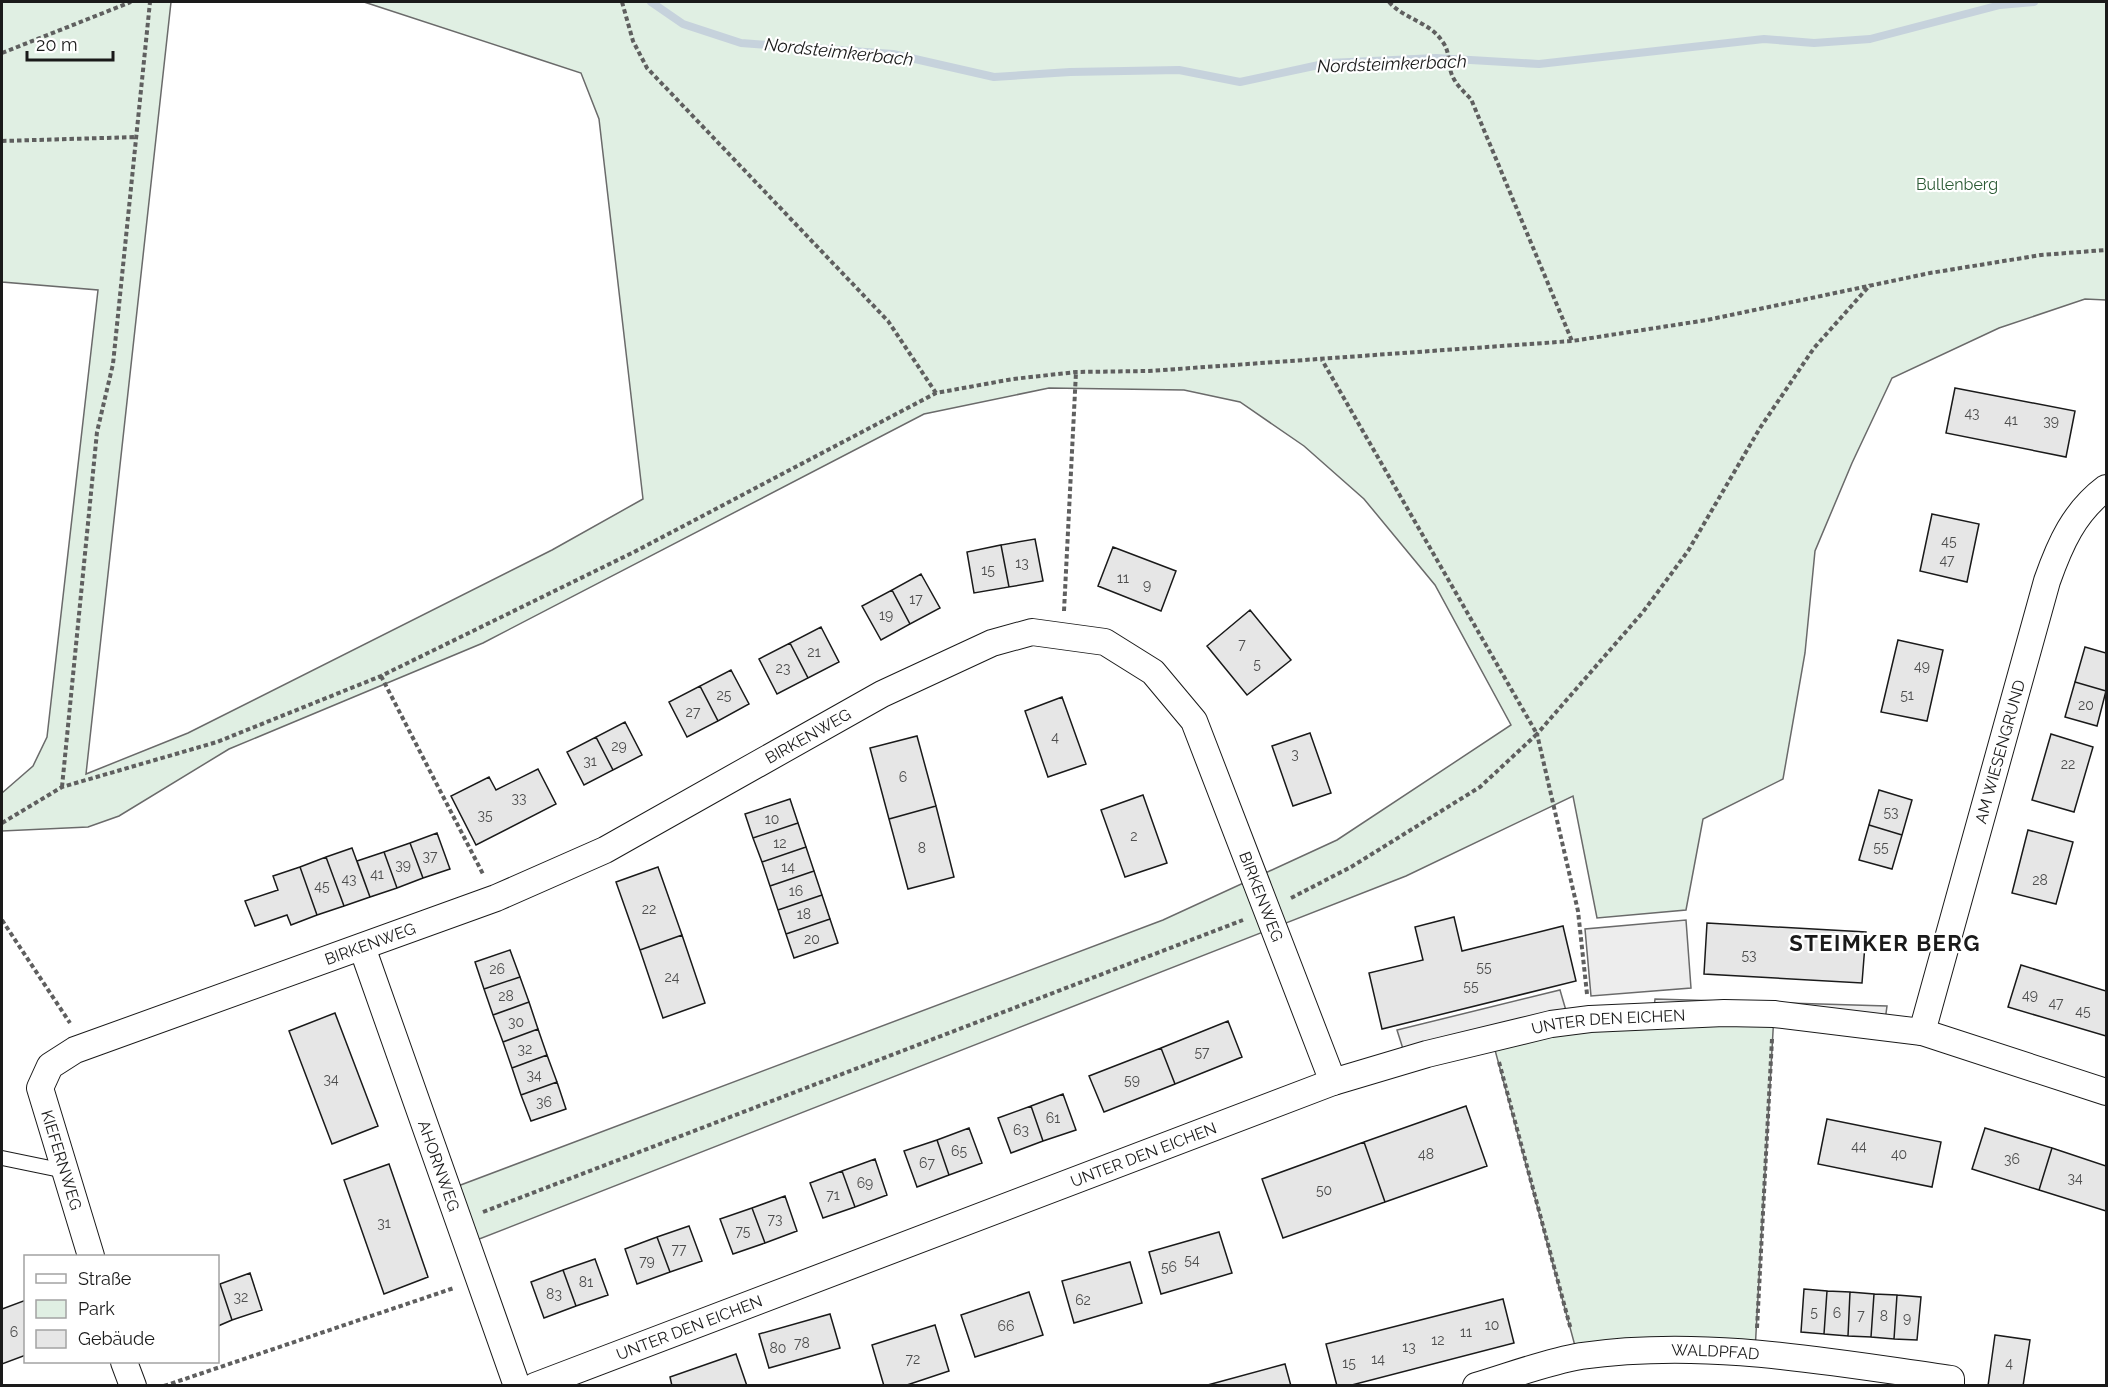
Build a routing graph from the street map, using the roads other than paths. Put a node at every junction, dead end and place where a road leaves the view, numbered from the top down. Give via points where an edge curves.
1 (2106, 488) edge
2 (362, 947) junction
3 (1922, 1032) junction
4 (50, 1065) joint
5 (1333, 1082) junction
6 (2106, 1092) edge
7 (2, 1158) edge
8 (65, 1171) junction
9 (90, 1255) edge
10 (124, 1363) edge
11 (133, 1386) edge
12 (518, 1386) edge
13 (535, 1386) edge
14 (1476, 1386) edge
15 (1951, 1386) edge

1 - 3 street, AM WIESENGRUND via 2079,513 2062,539 2047,581
2 - 4 street, BIRKENWEG via 85,1046
2 - 5 street, BIRKENWEG via 496,898 605,850 882,694 982,647 1032,632 1063,634 1105,642 1153,672 1194,721
2 - 12 street, AHORNWEG
3 - 5 street, UNTER DEN EICHEN via 1774,1014 1590,1019 1492,1038
3 - 6 street, UNTER DEN EICHEN
4 - 8 street, KIEFERNWEG via 40,1088
5 - 13 street, UNTER DEN EICHEN
7 - 8 lane
8 - 9 street, KIEFERNWEG
10 - 11 street
14 - 15 street, WALDPFAD via 1578,1357 1638,1349 1755,1351 1951,1379

